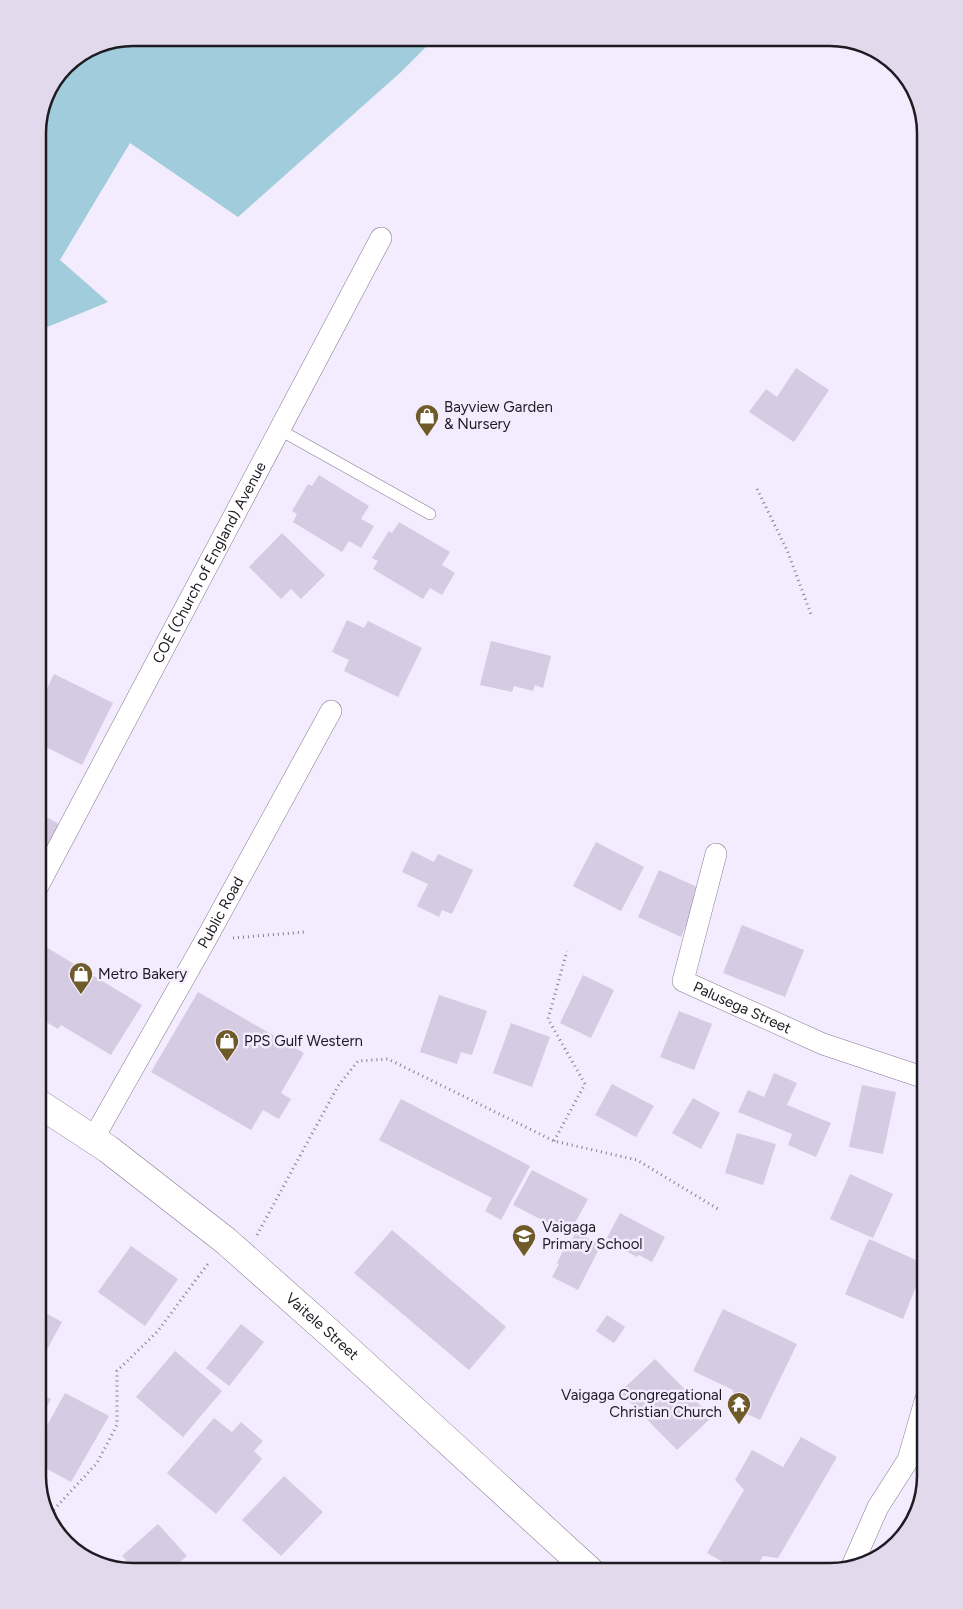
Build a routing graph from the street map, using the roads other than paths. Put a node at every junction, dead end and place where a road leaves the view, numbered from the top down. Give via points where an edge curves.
1 (381, 238) dead end
2 (280, 430) junction
3 (430, 514) dead end
4 (331, 711) dead end
5 (716, 854) dead end
6 (46, 871) edge
7 (917, 1075) edge
8 (46, 1108) edge
9 (93, 1139) junction
10 (917, 1430) edge
11 (855, 1559) edge
12 (581, 1563) edge

1 - 2 street, COE (Church of England) Avenue
2 - 3 lane
2 - 6 street, COE (Church of England) Avenue
4 - 9 street, Public Road
5 - 7 street, Palusega Street via 683,981 823,1044
8 - 9 main road, Vaitele Street
9 - 12 main road, Vaitele Street via 235,1249
10 - 11 street via 908,1460 878,1507

